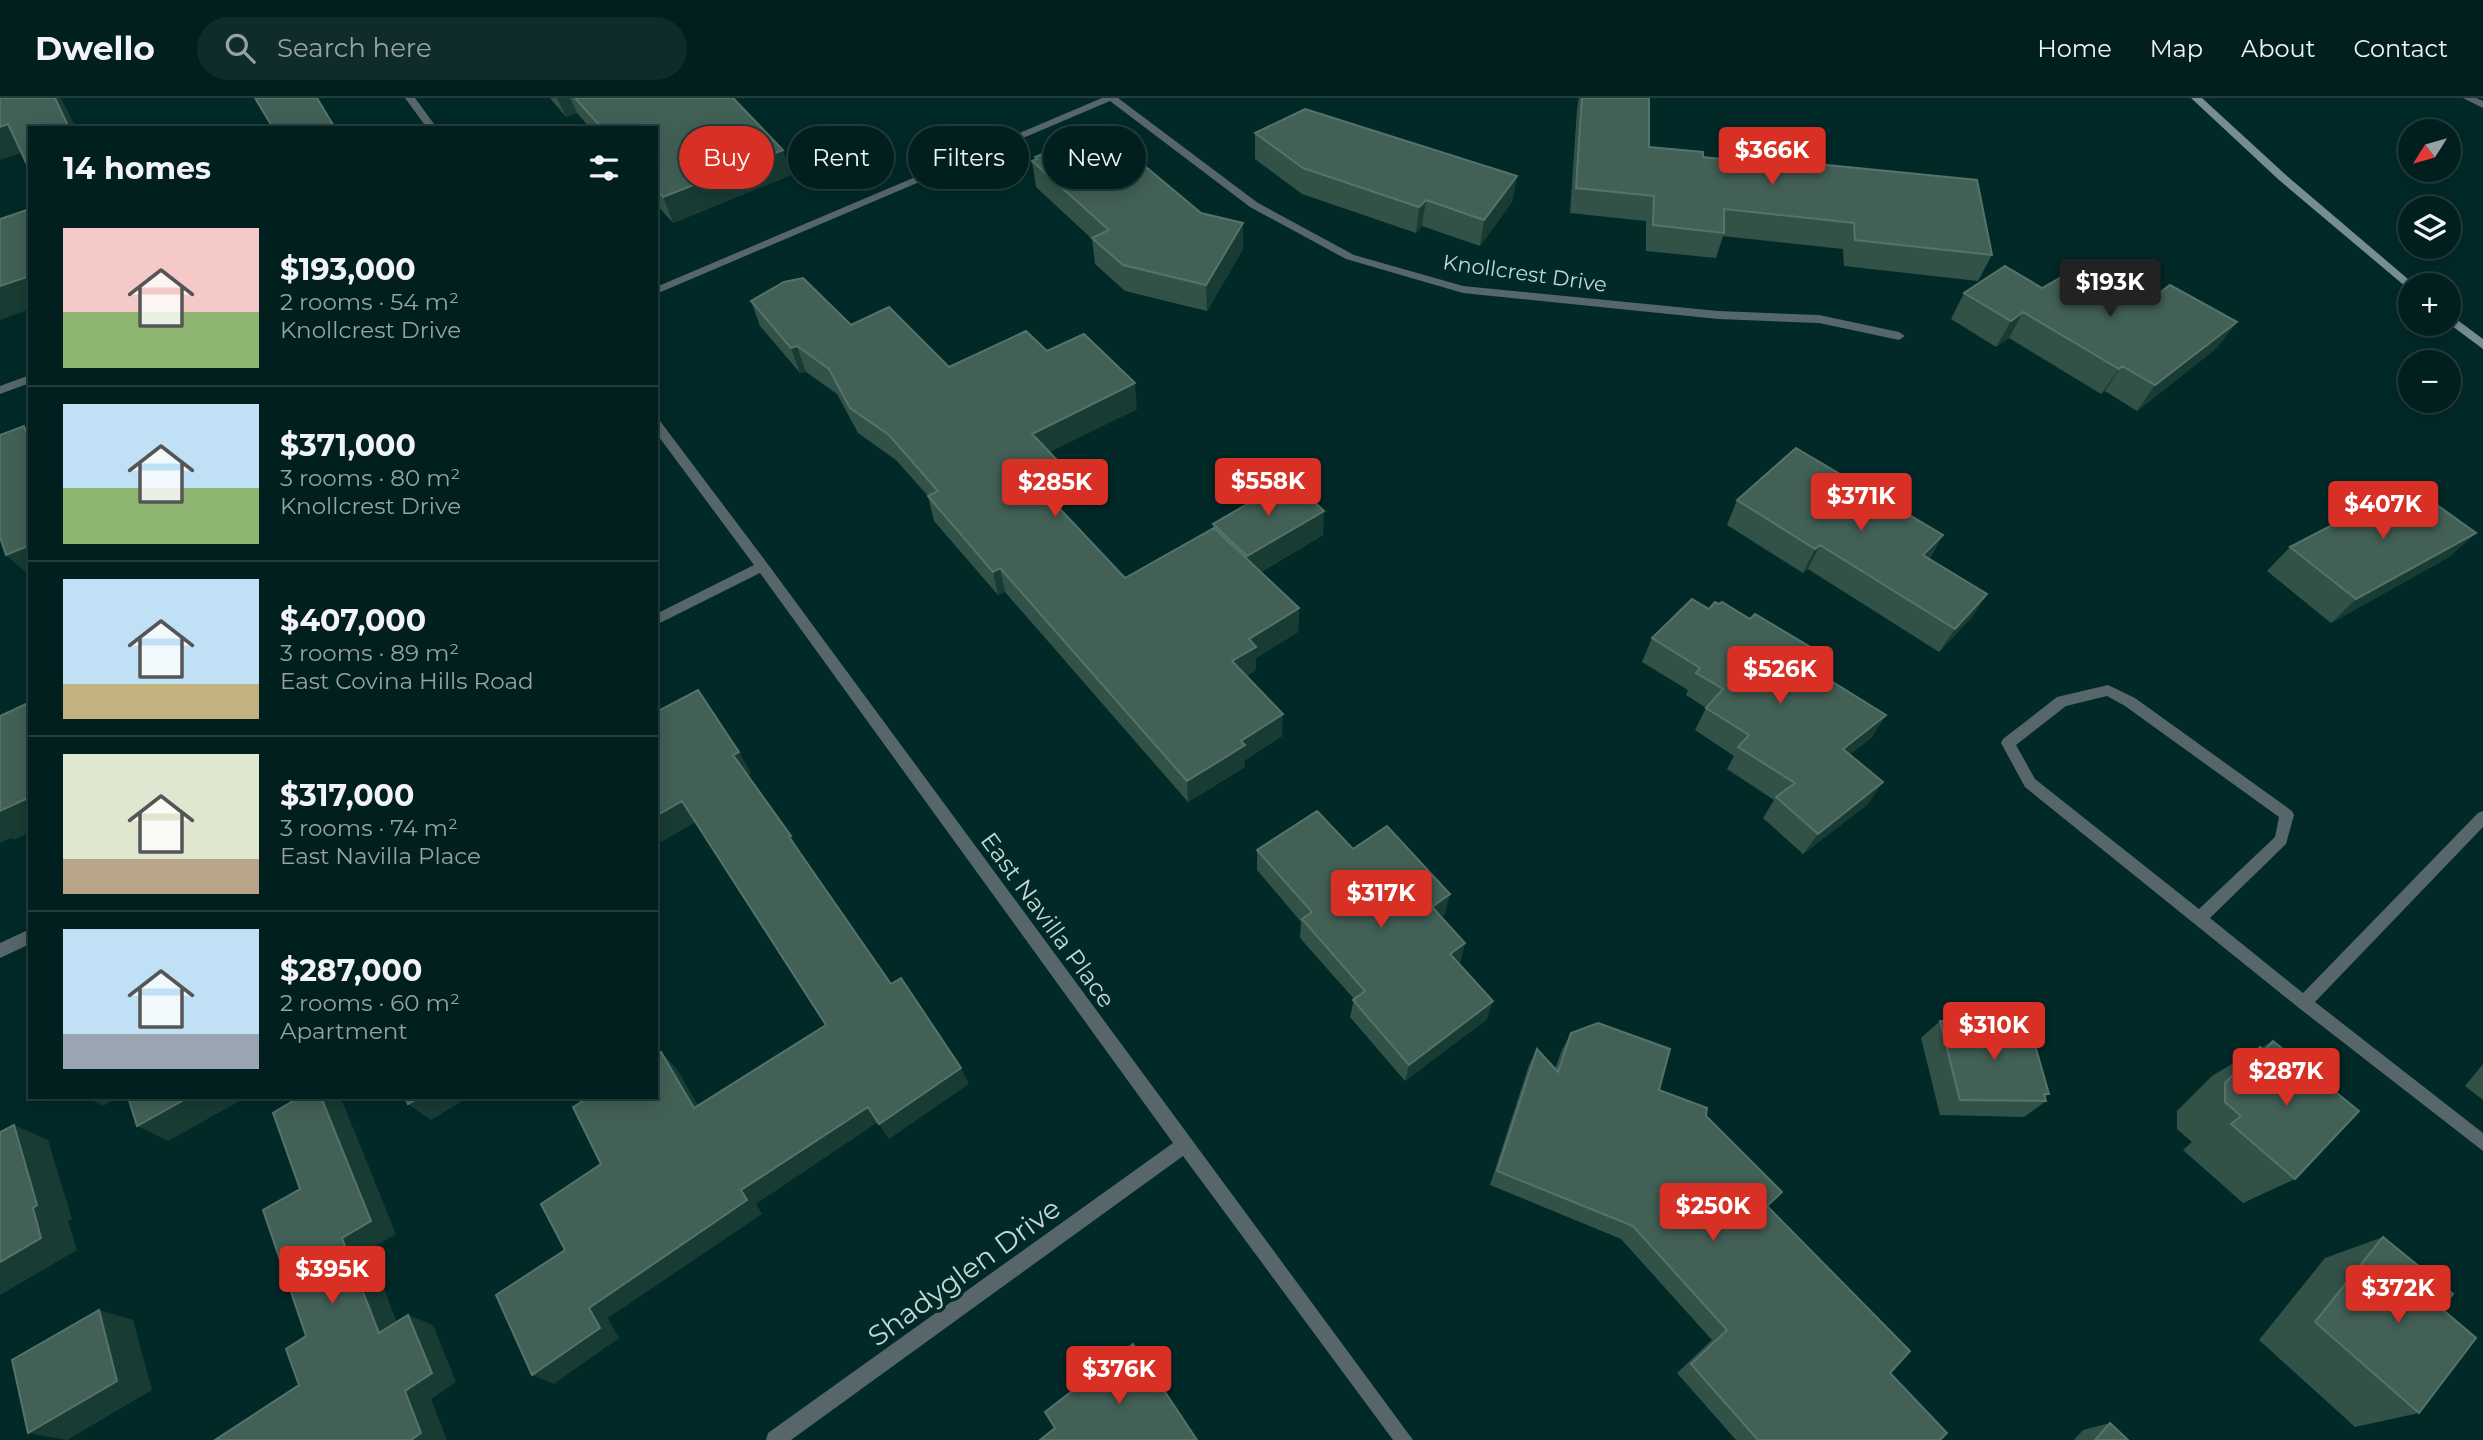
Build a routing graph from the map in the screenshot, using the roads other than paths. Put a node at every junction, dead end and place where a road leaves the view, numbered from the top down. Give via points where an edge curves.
1 (410, 98) edge
2 (1111, 98) edge
3 (2196, 98) edge
4 (2468, 98) edge
5 (2483, 105) edge
6 (431, 126) edge
7 (2398, 275) edge
8 (658, 290) edge
9 (2461, 327) edge
10 (1899, 336) dead end
11 (2483, 345) edge
12 (28, 380) edge
13 (0, 390) edge
14 (658, 427) edge
15 (762, 566) junction
16 (658, 619) edge
17 (2483, 817) edge
18 (2200, 918) junction
19 (28, 937) edge
20 (0, 951) edge
21 (2304, 1003) junction
22 (2483, 1143) edge
23 (1184, 1146) junction
24 (775, 1440) edge
25 (1405, 1440) edge

1 - 6 street
2 - 8 street
2 - 10 street, Knollcrest Drive via 1254,205 1350,257 1463,289 1718,315 1819,319
3 - 7 street
4 - 5 street
9 - 11 street
12 - 13 street
14 - 15 street, East Navilla Place
15 - 16 street
15 - 23 street, East Navilla Place
17 - 21 street
18 - 18 street via 2030,783 2008,743 2062,701 2108,690 2287,815 2281,840
18 - 21 street
19 - 20 street
21 - 22 street
23 - 24 street, Shadyglen Drive
23 - 25 street, East Navilla Place

